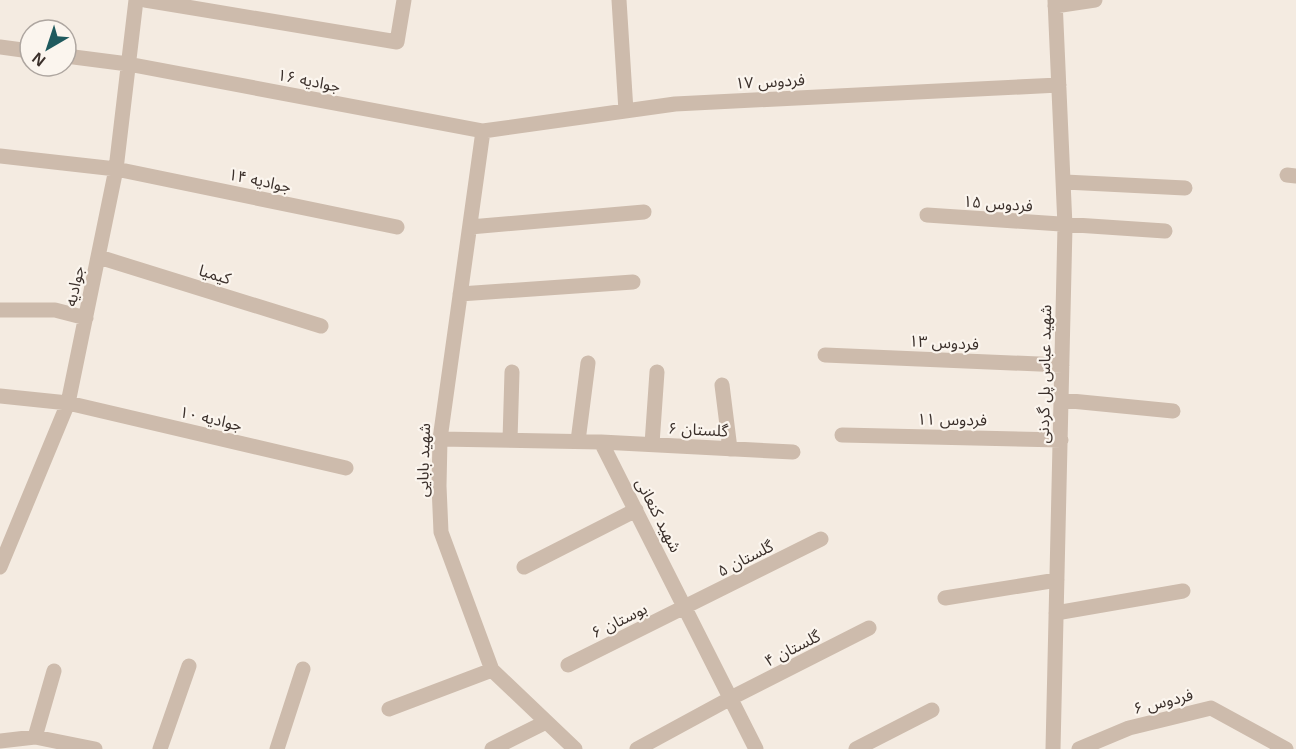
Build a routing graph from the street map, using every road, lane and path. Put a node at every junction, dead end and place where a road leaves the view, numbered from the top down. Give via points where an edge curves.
1 (136, 0) edge
2 (146, 0) edge
3 (404, 0) edge
4 (619, 0) edge
5 (1095, 0) edge
6 (1055, 3) edge
7 (0, 47) edge
8 (18, 49) edge
9 (78, 58) edge
10 (128, 64) junction
11 (1059, 85) junction
12 (626, 111) junction
13 (483, 131) junction
14 (0, 156) edge
15 (116, 169) junction
16 (1065, 182) junction
17 (1185, 188) dead end
18 (644, 212) dead end
19 (927, 215) dead end
20 (1065, 226) junction
21 (397, 227) dead end
22 (470, 227) junction
23 (1165, 231) dead end
24 (99, 257) junction
25 (633, 282) dead end
26 (460, 294) junction
27 (0, 310) edge
28 (86, 318) junction
29 (321, 326) dead end
30 (825, 355) dead end
31 (588, 363) dead end
32 (1062, 365) junction
33 (512, 372) dead end
34 (657, 372) dead end
35 (722, 385) dead end
36 (0, 396) edge
37 (1061, 400) junction
38 (69, 403) junction
39 (1173, 411) dead end
40 (842, 435) dead end
41 (440, 439) junction
42 (510, 440) junction
43 (1061, 440) junction
44 (578, 441) junction
45 (601, 442) junction
46 (652, 444) junction
47 (730, 448) junction
48 (793, 452) dead end
49 (346, 468) dead end
50 (636, 510) junction
51 (821, 539) dead end
52 (3, 552) edge
53 (0, 567) edge
54 (524, 567) dead end
55 (1057, 580) junction
56 (1183, 591) dead end
57 (945, 598) dead end
58 (685, 608) junction
59 (1056, 613) junction
60 (869, 628) dead end
61 (568, 665) dead end
62 (189, 666) dead end
63 (303, 669) dead end
64 (492, 670) junction
65 (54, 671) dead end
66 (731, 698) junction
67 (389, 709) dead end
68 (932, 710) dead end
69 (546, 722) junction
70 (35, 737) junction
71 (0, 741) edge
72 (95, 749) edge
73 (160, 749) edge
74 (277, 749) edge
75 (492, 749) edge
76 (575, 749) edge
77 (637, 749) edge
78 (756, 749) edge
79 (856, 749) edge
80 (1053, 749) edge
81 (1079, 749) edge
82 (1286, 749) edge

1 - 10 street, جوادیه
2 - 3 street via 397,42
4 - 12 street
5 - 6 street
6 - 11 street, شهید عباس پل گردنی
7 - 8 street
9 - 10 street, جوادیه ۱۶
10 - 13 street, جوادیه ۱۶
10 - 15 street, جوادیه
11 - 12 street, فردوس ۱۷ via 675,104
11 - 16 street, شهید عباس پل گردنی
12 - 13 street, فردوس ۱۷
13 - 22 street, شهید بابایی
14 - 15 street, جوادیه ۱۴
15 - 21 street, جوادیه ۱۴
15 - 24 street, جوادیه
16 - 17 street
16 - 20 street, شهید عباس پل گردنی
18 - 22 street
19 - 20 street, فردوس ۱۵
20 - 23 street, فردوس ۱۵
20 - 32 street, شهید عباس پل گردنی
22 - 26 street, شهید بابایی
24 - 28 street, جوادیه
24 - 29 street, کیمیا
25 - 26 street
26 - 41 street, شهید بابایی
27 - 28 street via 55,310
28 - 38 street, جوادیه
30 - 32 street, فردوس ۱۳
31 - 44 street
32 - 37 street, شهید عباس پل گردنی
33 - 42 street
34 - 46 street
35 - 47 street
36 - 38 street, جوادیه ۱۰
37 - 39 street
37 - 43 street, شهید عباس پل گردنی
38 - 49 street, جوادیه ۱۰
38 - 52 street, جوادیه
40 - 43 street, فردوس ۱۱
41 - 42 street
41 - 64 street, شهید بابایی via 441,532
42 - 44 street
43 - 55 street, شهید عباس پل گردنی
44 - 45 street
45 - 46 street, گلستان ۶
45 - 50 street, شهید کنعانی
46 - 47 street, گلستان ۶
47 - 48 street, گلستان ۶
50 - 54 street
50 - 58 street, شهید کنعانی
51 - 58 street, گلستان ۵
52 - 53 street, جوادیه
55 - 57 street
55 - 59 street, شهید عباس پل گردنی
56 - 59 street
58 - 61 street, بوستان ۶
58 - 66 street, شهید کنعانی
59 - 80 street, شهید عباس پل گردنی
60 - 66 street, گلستان ۴
62 - 73 street
63 - 74 street
64 - 67 street
64 - 69 street, شهید بابایی
65 - 70 street
66 - 77 street, گلستان ۴
66 - 78 street, شهید کنعانی
68 - 79 street
69 - 75 street
69 - 76 street, شهید بابایی
70 - 71 street
70 - 72 street
81 - 82 street, فردوس ۶ via 1129,728 1211,708

